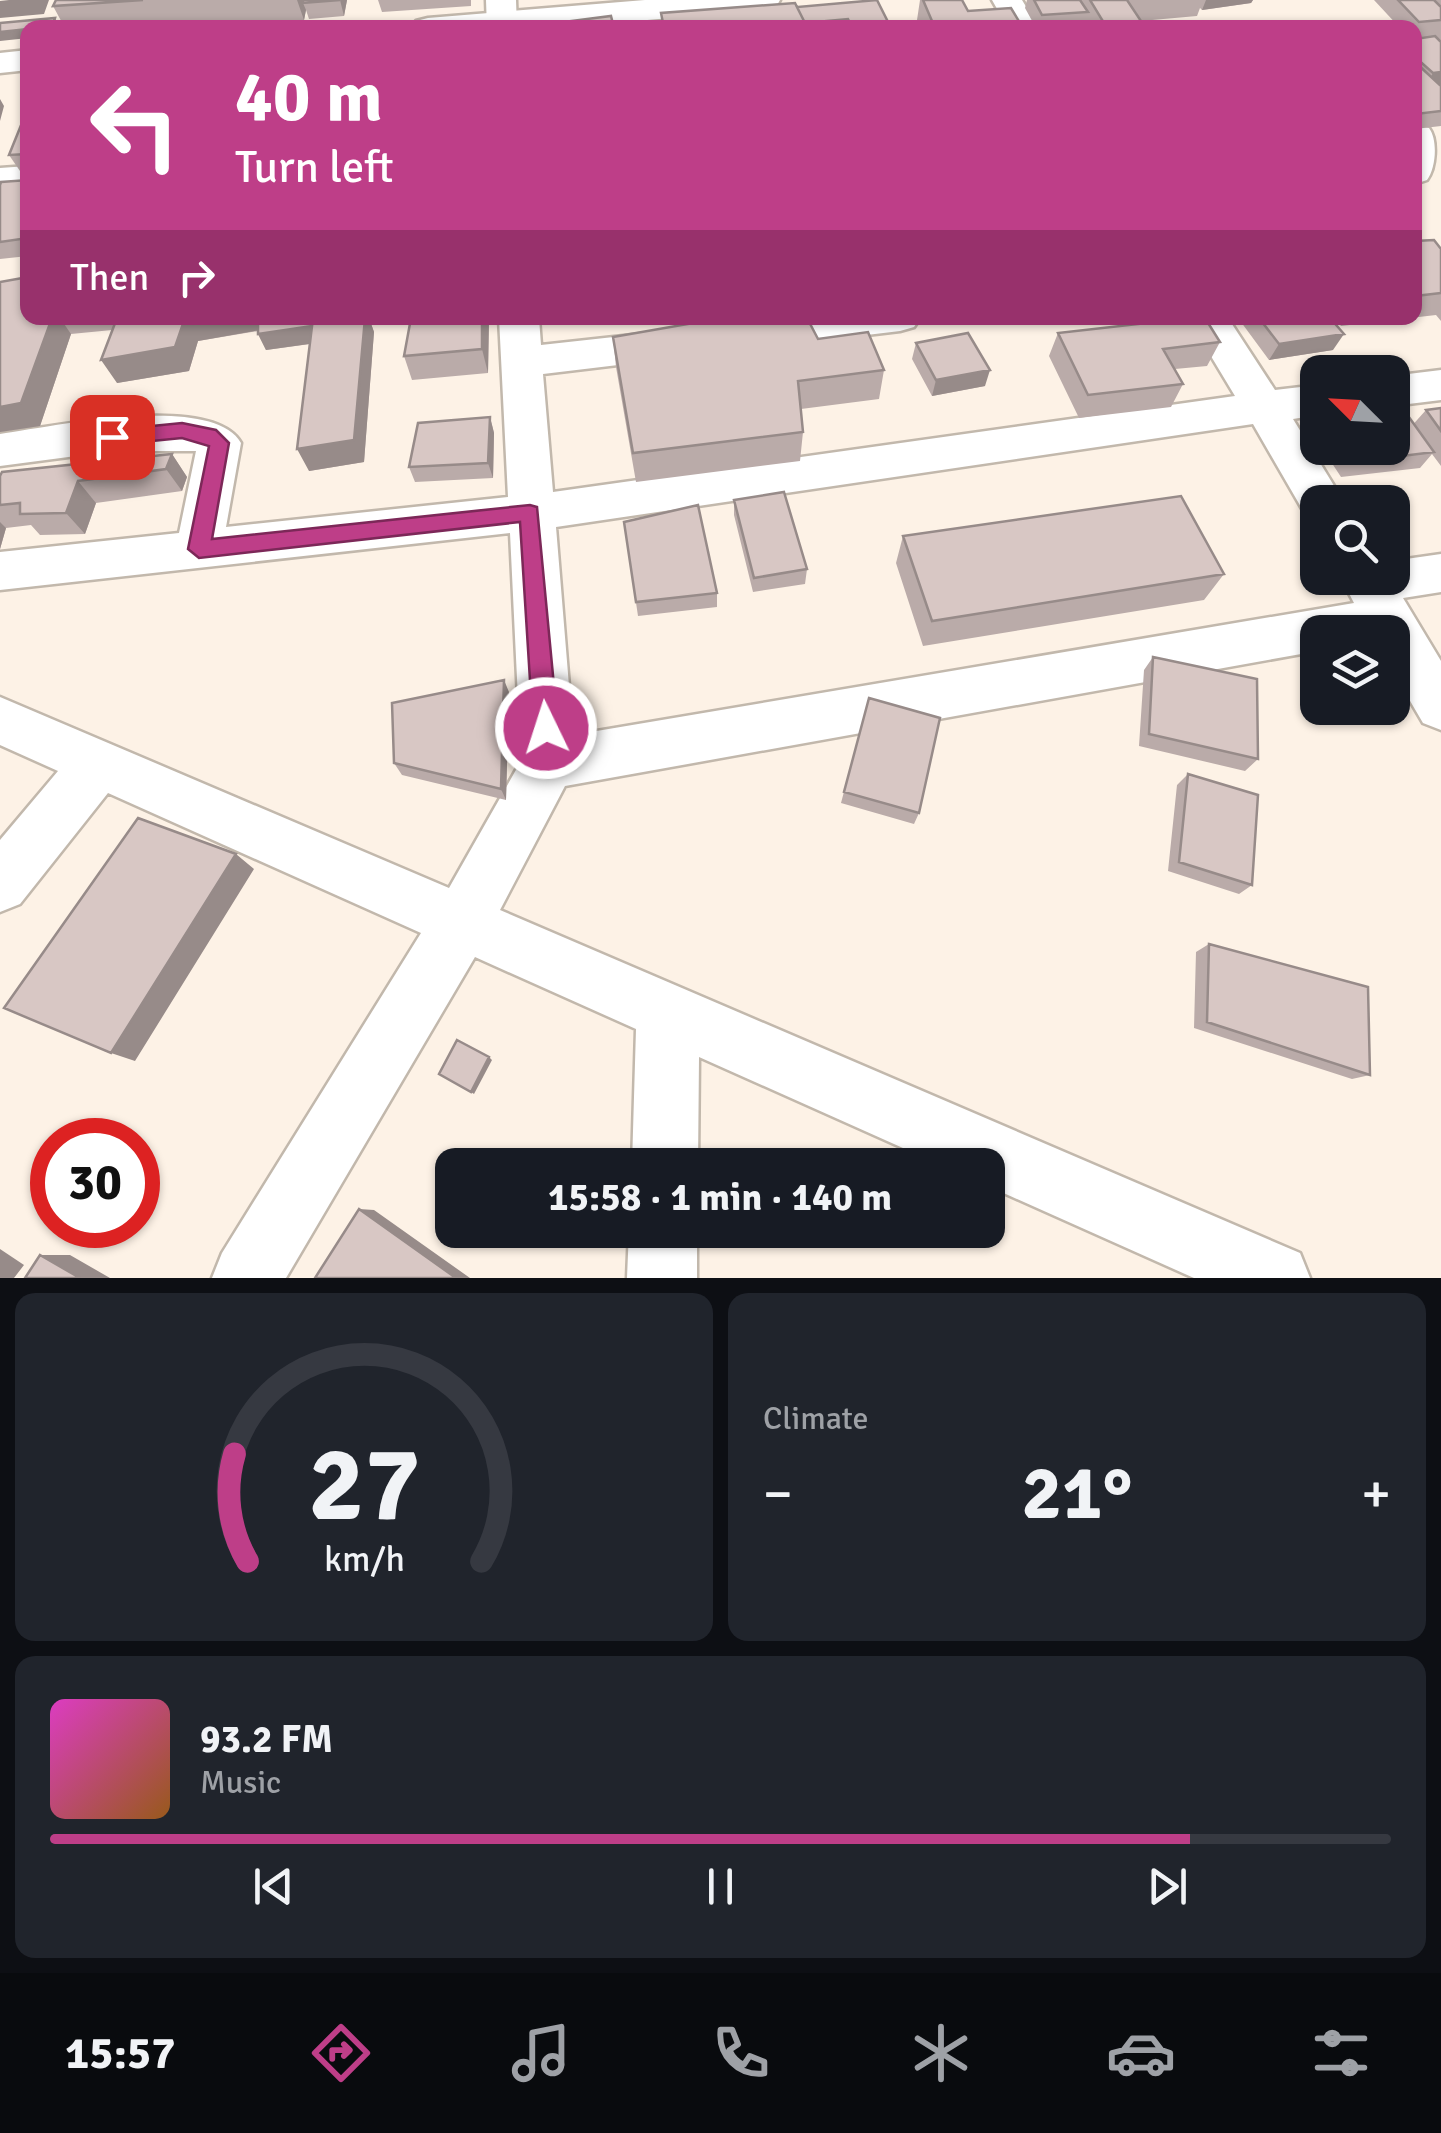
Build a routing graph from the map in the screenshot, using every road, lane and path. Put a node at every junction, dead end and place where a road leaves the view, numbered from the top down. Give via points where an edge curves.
1 (764, 0) edge
2 (502, 16) edge
3 (779, 325) edge
4 (1212, 325) edge
5 (520, 340) edge
6 (1441, 385) edge
7 (1410, 389) edge
8 (1300, 402) edge
9 (1264, 407) junction
10 (0, 450) edge
11 (1310, 485) edge
12 (530, 513) junction
13 (199, 549) junction
14 (0, 571) edge
15 (1441, 573) edge
16 (1410, 582) edge
17 (1364, 595) edge
18 (1375, 595) edge
19 (1441, 707) edge
20 (0, 720) edge
21 (99, 763) junction
22 (548, 764) junction
23 (0, 884) edge
24 (462, 922) junction
25 (668, 1012) junction
26 (665, 1148) edge
27 (663, 1248) edge
28 (246, 1278) edge
29 (662, 1278) edge
30 (1275, 1278) edge

1 - 2 street
3 - 5 street
4 - 9 street
5 - 12 street
6 - 7 street
8 - 9 street
9 - 11 street
9 - 12 street
10 - 13 street via 165,432 210,435 219,443
12 - 13 street
12 - 22 street
13 - 14 street
15 - 16 street
17 - 22 street
18 - 19 street
20 - 21 street
21 - 23 street
21 - 24 street
22 - 24 street
24 - 25 street
24 - 28 street
25 - 26 street
25 - 30 street
27 - 29 street

